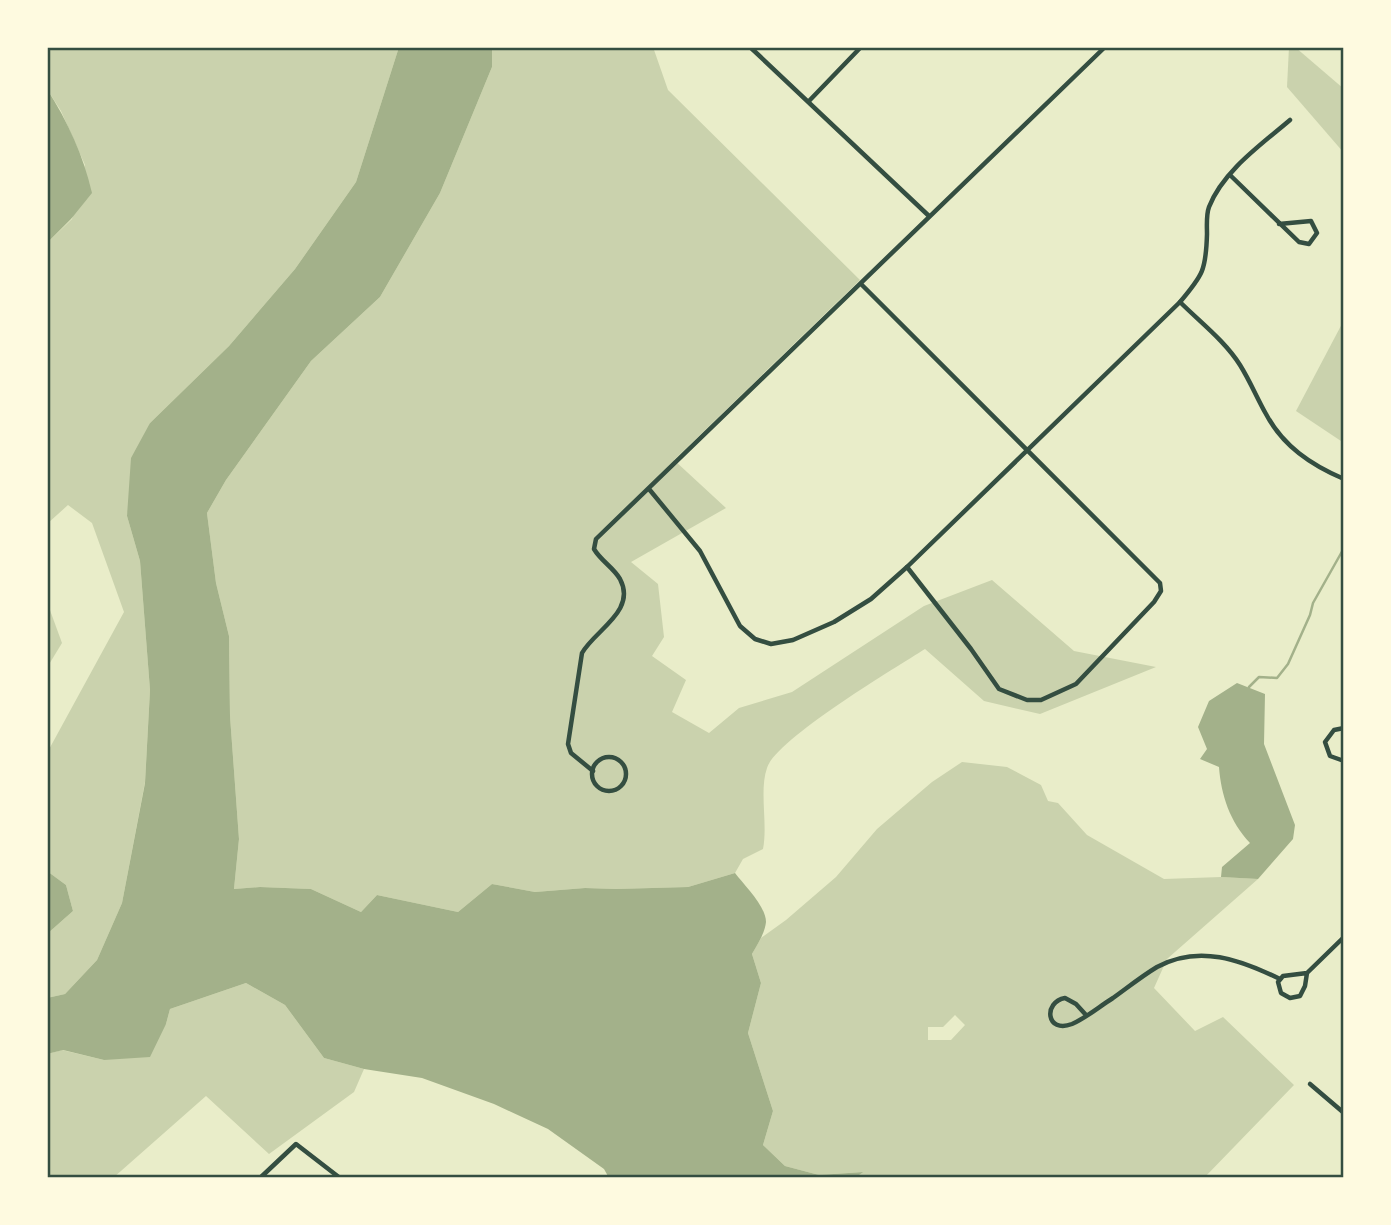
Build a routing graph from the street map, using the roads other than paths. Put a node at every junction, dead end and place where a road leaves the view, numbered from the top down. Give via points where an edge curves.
1 (750, 47) edge
2 (861, 47) edge
3 (1105, 47) edge
4 (809, 101) junction
5 (1290, 120) dead end
6 (1230, 175) junction
7 (929, 216) junction
8 (1279, 224) junction
9 (861, 284) junction
10 (1180, 302) junction
11 (1027, 450) junction
12 (1344, 479) edge
13 (649, 489) junction
14 (907, 567) junction
15 (1342, 721) edge
16 (1341, 728) edge
17 (1344, 761) edge
18 (593, 771) junction
19 (1344, 937) edge
20 (1307, 973) junction
21 (1280, 979) junction
22 (1086, 1015) junction
23 (1310, 1084) dead end
24 (1344, 1113) edge
25 (261, 1178) edge
26 (340, 1178) edge

1 - 4 street
2 - 4 street
3 - 7 street
4 - 7 street
5 - 6 street
6 - 8 street
6 - 10 street via 1208,209 1206,264
7 - 9 street
8 - 8 street via 1303,244 1312,242 1317,233 1311,221
9 - 11 street
9 - 13 street
10 - 11 street
10 - 12 street via 1233,356 1285,441 1297,453
11 - 14 street
11 - 14 street via 1160,583 1154,602 1076,684 1041,701 999,689
13 - 14 street via 700,551 740,626 755,639 771,644 813,633 855,611
13 - 18 street via 593,542 594,550 621,582 624,594 622,607 582,653 569,744 570,753
15 - 16 street
16 - 17 street via 1327,737 1325,747 1330,756
18 - 18 street via 594,782 607,791 618,789 625,780 625,769 614,758 603,759
19 - 20 street
20 - 21 street via 1289,973
20 - 21 street via 1304,990 1296,998 1282,993
21 - 22 street via 1229,958 1202,954 1158,967
22 - 22 street via 1061,1027 1050,1013 1059,999 1065,998
23 - 24 street
25 - 26 street via 296,1144

